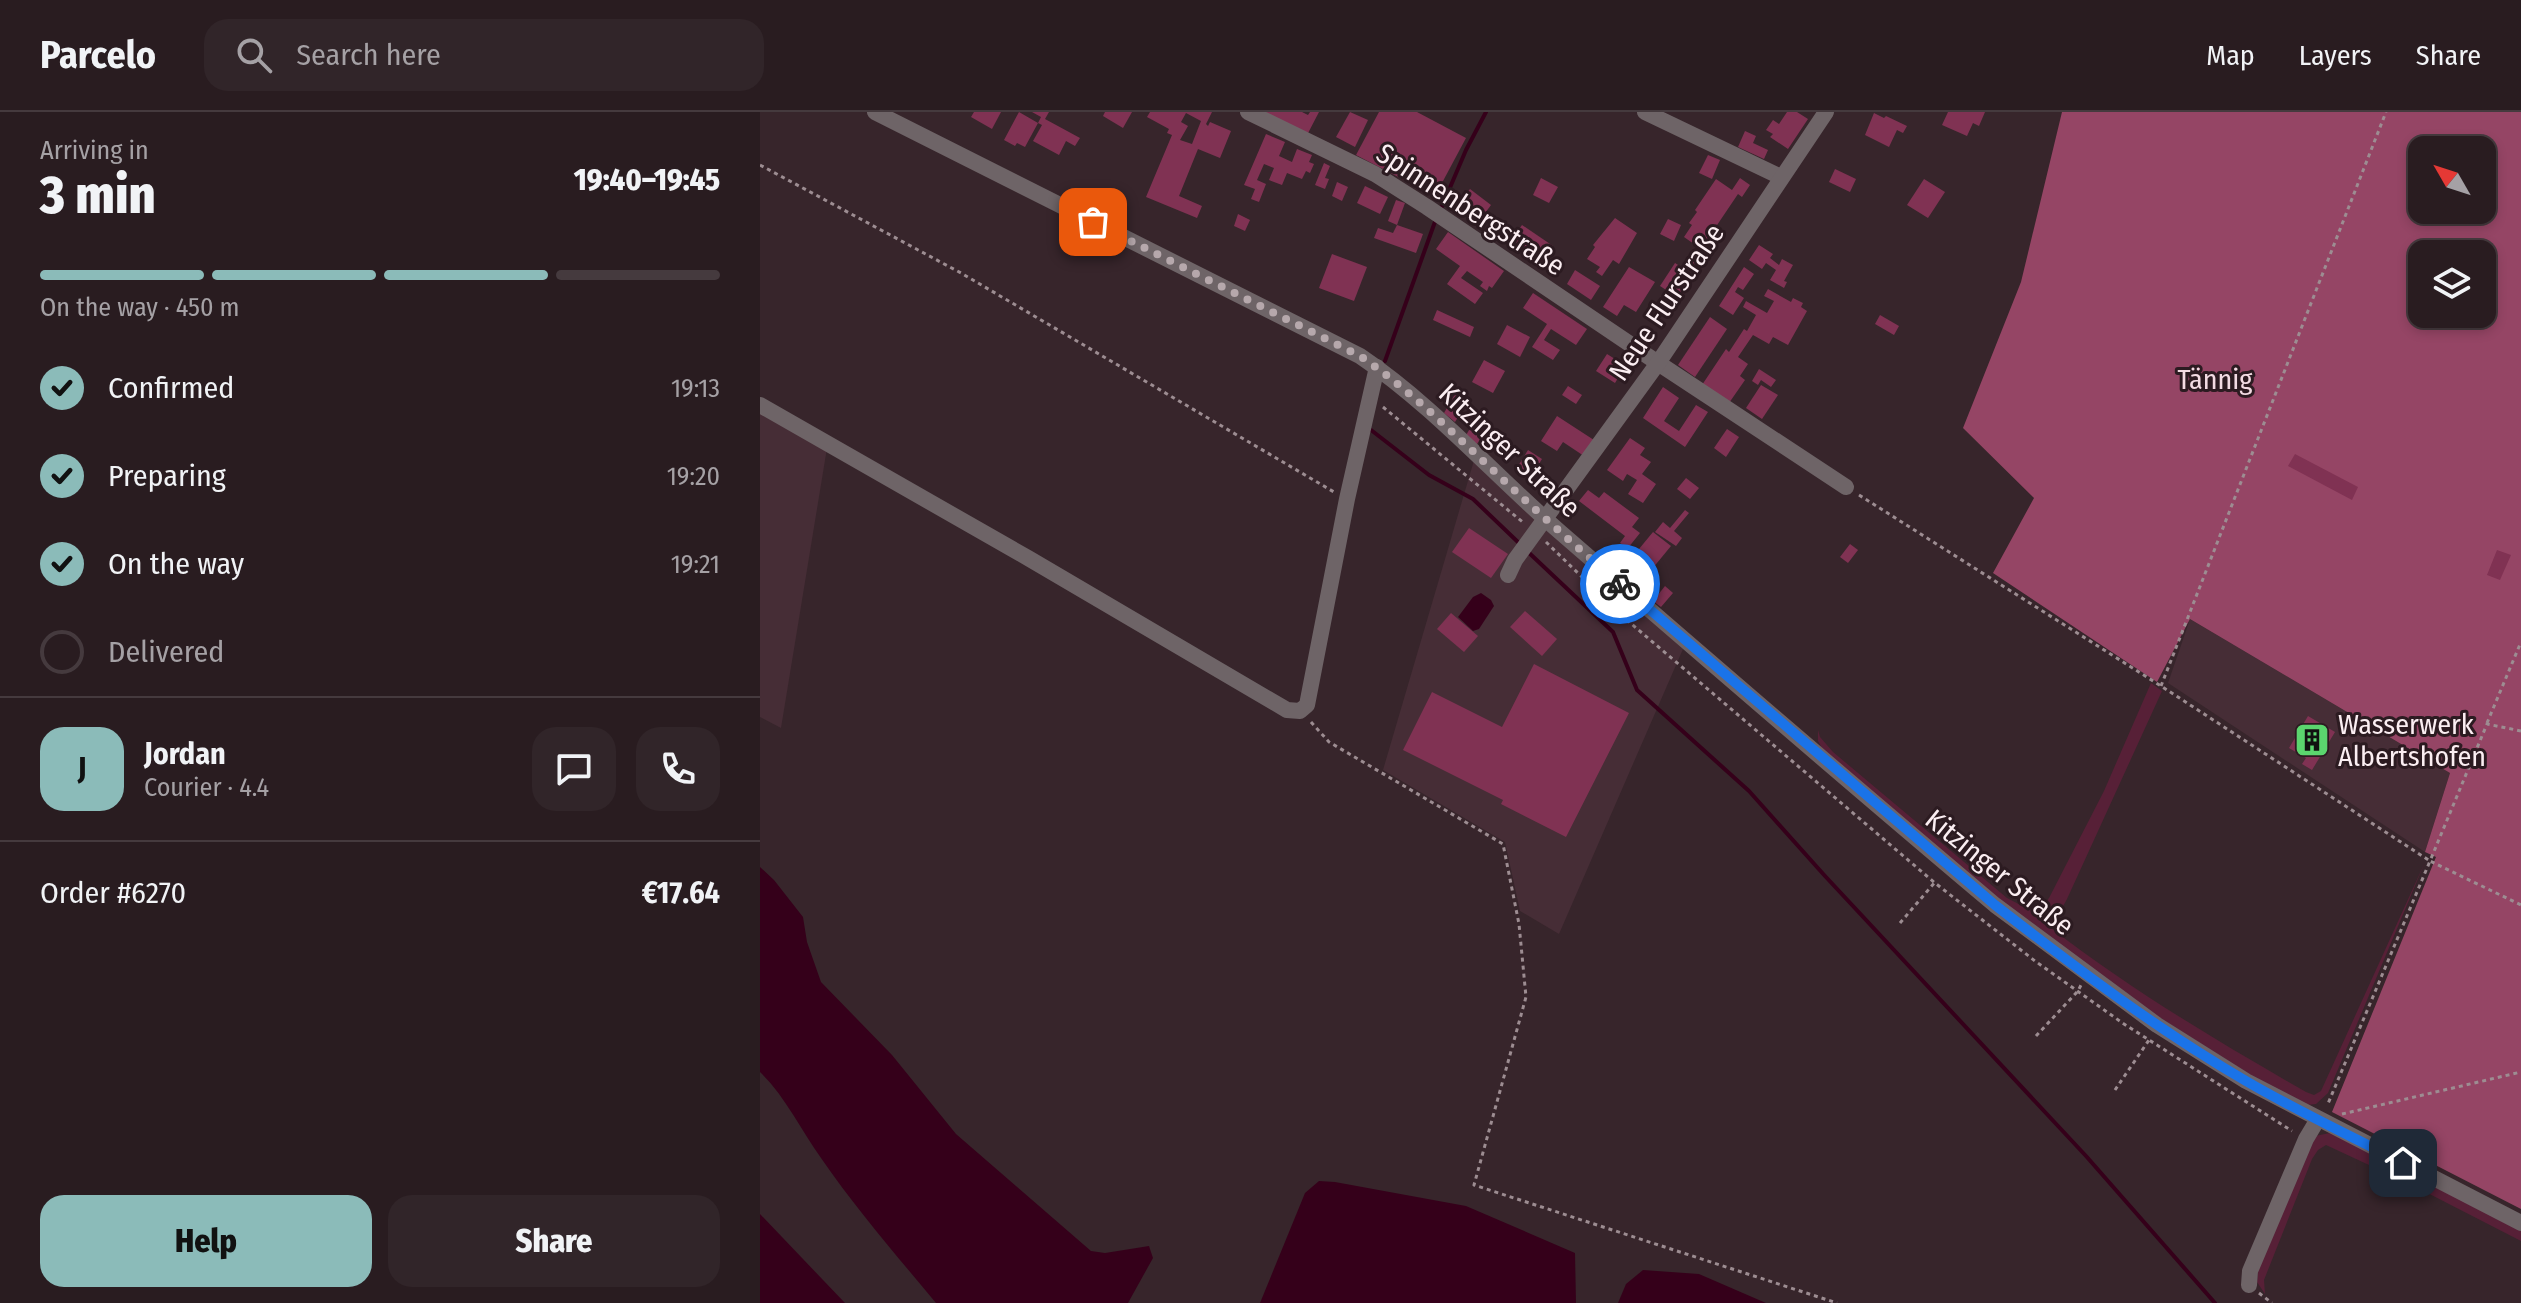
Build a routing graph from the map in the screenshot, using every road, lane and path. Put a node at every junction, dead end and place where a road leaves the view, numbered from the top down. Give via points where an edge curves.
1 (875, 112) edge
2 (1248, 112) edge
3 (1645, 112) edge
4 (1826, 112) edge
5 (2386, 112) edge
6 (760, 165) edge
7 (1781, 177) junction
8 (1658, 363) junction
9 (1377, 367) junction
10 (760, 405) edge
11 (1846, 487) joint
12 (1347, 499) junction
13 (1540, 526) junction
14 (1511, 568) dead end
15 (2521, 642) edge
16 (2161, 686) junction
17 (1300, 711) junction
18 (2487, 724) junction
19 (2521, 731) edge
20 (2430, 861) junction
21 (1949, 866) junction
22 (2521, 905) edge
23 (1900, 923) dead end
24 (2086, 974) junction
25 (2157, 1025) junction
26 (2036, 1036) dead end
27 (2521, 1072) edge
28 (2115, 1090) dead end
29 (2318, 1119) junction
30 (2521, 1223) edge
31 (2249, 1285) dead end
32 (1837, 1303) edge

1 - 9 street, Kitzinger Straße
2 - 8 street, Spinnenbergstraße via 1375,174
3 - 7 street
4 - 7 street, Neue Flurstraße
5 - 16 path
6 - 12 path via 961,273
7 - 8 street, Neue Flurstraße
8 - 11 street, Spinnenbergstraße
8 - 13 street, Neue Flurstraße
9 - 12 street
9 - 13 street, Kitzinger Straße via 1409,392
10 - 17 street via 1287,710
11 - 16 path
12 - 17 street via 1307,705
13 - 14 street, Neue Flurstraße
13 - 21 street, Kitzinger Straße
15 - 18 path
16 - 20 path
17 - 32 path via 1329,742 1503,844 1526,997 1474,1185
18 - 19 path
18 - 20 path
20 - 22 path
20 - 29 path
21 - 23 path
21 - 24 street, Kitzinger Straße
24 - 25 street, Kitzinger Straße
24 - 26 path via 2078,991
25 - 28 path
25 - 29 street, Kitzinger Straße
27 - 29 path
29 - 30 street, Kitzinger Straße
29 - 31 street via 2250,1271

